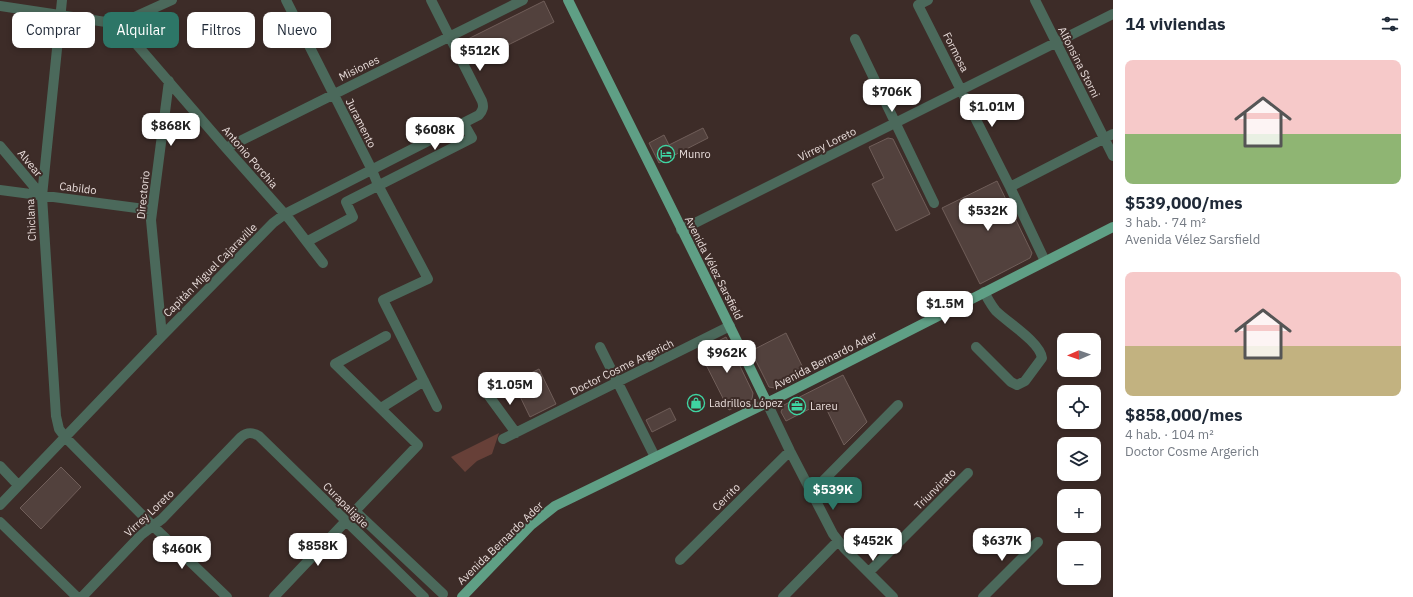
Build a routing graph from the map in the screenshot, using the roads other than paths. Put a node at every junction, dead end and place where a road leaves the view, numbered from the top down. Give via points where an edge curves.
1 (62, 0) edge
2 (172, 0) edge
3 (286, 0) edge
4 (431, 0) edge
5 (523, 0) edge
6 (568, 0) edge
7 (928, 0) edge
8 (1035, 0) edge
9 (0, 6) edge
10 (45, 12) edge
11 (60, 12) edge
12 (146, 12) edge
13 (1113, 14) edge
14 (450, 37) junction
15 (855, 39) dead end
16 (1056, 43) junction
17 (57, 48) edge
18 (140, 48) edge
19 (169, 81) junction
20 (962, 90) junction
21 (333, 94) junction
22 (896, 123) junction
23 (464, 124) junction
24 (1109, 136) edge
25 (0, 146) edge
26 (226, 148) junction
27 (1113, 156) edge
28 (372, 170) junction
29 (378, 185) junction
30 (1010, 187) junction
31 (0, 190) edge
32 (42, 196) junction
33 (934, 203) dead end
34 (152, 210) junction
35 (285, 214) junction
36 (1113, 227) edge
37 (681, 230) junction
38 (308, 241) junction
39 (1045, 261) junction
40 (323, 263) dead end
41 (984, 292) junction
42 (730, 326) junction
43 (162, 336) junction
44 (386, 336) dead end
45 (600, 347) dead end
46 (976, 347) dead end
47 (424, 381) junction
48 (617, 383) junction
49 (486, 392) dead end
50 (767, 403) junction
51 (898, 405) dead end
52 (437, 407) dead end
53 (381, 408) junction
54 (250, 432) joint
55 (516, 433) junction
56 (65, 437) junction
57 (503, 439) dead end
58 (790, 451) junction
59 (655, 457) junction
60 (0, 466) edge
61 (968, 473) dead end
62 (18, 485) junction
63 (811, 493) junction
64 (0, 505) edge
65 (0, 522) edge
66 (346, 522) junction
67 (153, 526) junction
68 (838, 541) junction
69 (1038, 542) dead end
70 (680, 560) dead end
71 (869, 572) junction
72 (443, 594) dead end
73 (77, 597) edge
74 (82, 597) edge
75 (227, 597) edge
76 (274, 597) edge
77 (424, 597) edge
78 (462, 597) edge
79 (783, 597) edge
80 (893, 597) edge
81 (983, 597) edge

1 - 11 street, Chiclana
2 - 12 street
3 - 21 street, Juramento
4 - 14 street
5 - 14 street, Misiones
6 - 37 main road, Avenida Vélez Sarsfield
7 - 20 street, Formosa via 918,5
8 - 16 street, Alfonsina Storni
9 - 10 street
13 - 16 street, Virrey Loreto
14 - 21 street, Misiones
14 - 23 street, Capitán Miguel Cajaraville via 483,106 479,116
15 - 22 street
16 - 20 street, Virrey Loreto
16 - 24 street, Alfonsina Storni
17 - 32 street, Chiclana
18 - 19 street, Antonio Porchia
19 - 26 street, Antonio Porchia
19 - 34 street, Directorio
20 - 22 street, Virrey Loreto
20 - 30 street, Formosa
21 - 26 street, Misiones
21 - 28 street, Juramento
22 - 33 street
22 - 37 street, Virrey Loreto
23 - 28 street, Capitán Miguel Cajaraville
23 - 29 street via 472,138
24 - 27 street, Alfonsina Storni
24 - 30 street
25 - 32 street, Alvear
26 - 35 street, Antonio Porchia
28 - 29 street, Juramento
28 - 35 street, Capitán Miguel Cajaraville
29 - 38 street via 346,202 353,217
29 - 47 street, Juramento via 428,279 383,300
30 - 39 street, Formosa
31 - 32 street, Cabildo
32 - 34 street, Cabildo
32 - 56 street, Chiclana via 56,416 59,429
34 - 43 street, Directorio
35 - 38 street, Antonio Porchia
35 - 43 street, Capitán Miguel Cajaraville via 273,223
36 - 39 main road, Avenida Bernardo Ader
37 - 42 main road, Avenida Vélez Sarsfield
38 - 40 street, Antonio Porchia
39 - 41 main road, Avenida Bernardo Ader
41 - 46 street via 997,312 1039,349 1042,358 1025,381 1017,385
41 - 50 main road, Avenida Bernardo Ader
42 - 48 street, Doctor Cosme Argerich
42 - 50 main road, Avenida Vélez Sarsfield
43 - 56 street, Capitán Miguel Cajaraville
44 - 53 street via 335,364
45 - 48 street
47 - 52 street
47 - 53 street
48 - 55 street, Doctor Cosme Argerich
48 - 59 street
49 - 55 street
50 - 58 street, Avenida Vélez Sarsfield
50 - 59 main road, Avenida Bernardo Ader
51 - 63 street
53 - 72 street via 418,445 355,511
54 - 66 street, Curapaligüe via 259,436
54 - 67 street, Virrey Loreto via 241,436
55 - 57 street, Doctor Cosme Argerich
56 - 62 street, Capitán Miguel Cajaraville
56 - 67 street, Chiclana
58 - 63 street, Avenida Vélez Sarsfield
58 - 70 street, Cerrito
59 - 78 main road, Avenida Bernardo Ader via 554,506
60 - 62 street
61 - 71 street, Triunvirato
62 - 64 street, Capitán Miguel Cajaraville
63 - 68 street, Avenida Vélez Sarsfield
65 - 73 street
66 - 76 street
66 - 77 street, Curapaligüe
67 - 74 street, Virrey Loreto via 141,535
67 - 75 street, Chiclana
68 - 71 street, Avenida Vélez Sarsfield
68 - 79 street
69 - 81 street
71 - 80 street, Avenida Vélez Sarsfield

